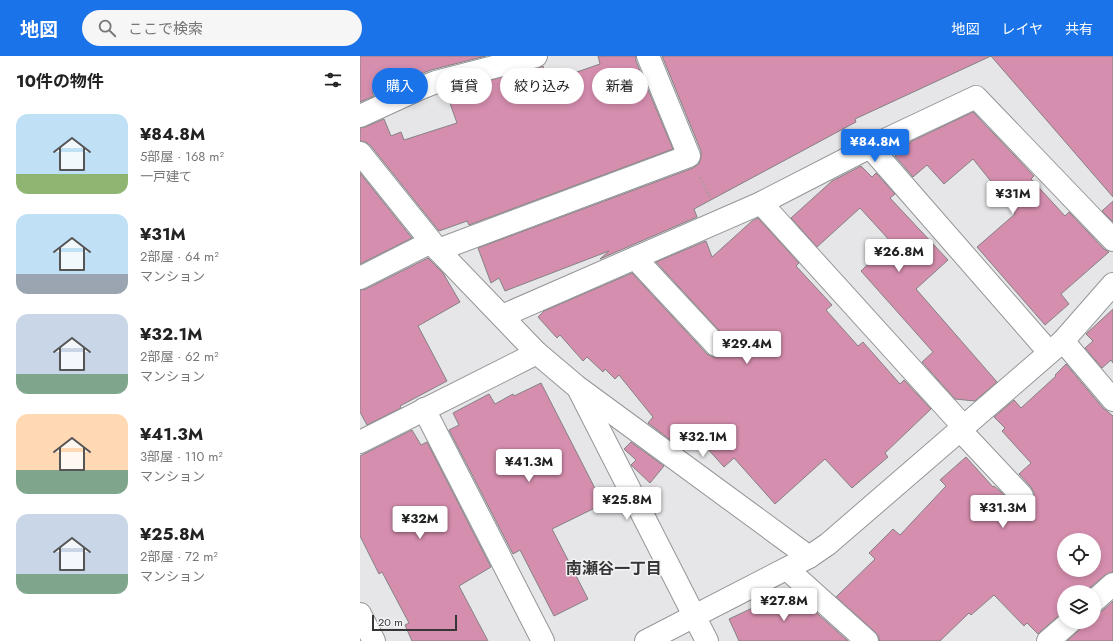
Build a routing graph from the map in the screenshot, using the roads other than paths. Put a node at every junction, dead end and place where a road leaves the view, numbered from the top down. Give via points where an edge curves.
1 (536, 56) edge
2 (648, 56) edge
3 (360, 116) edge
4 (870, 147) junction
5 (360, 153) edge
6 (761, 203) junction
7 (1113, 240) edge
8 (435, 246) junction
9 (635, 258) junction
10 (360, 278) edge
11 (1113, 284) edge
12 (502, 316) junction
13 (716, 345) dead end
14 (1056, 346) junction
15 (537, 353) junction
16 (576, 386) junction
17 (1113, 400) edge
18 (424, 409) junction
19 (962, 428) junction
20 (360, 442) edge
21 (1022, 496) dead end
22 (810, 557) junction
23 (787, 569) junction
24 (1113, 584) edge
25 (1101, 595) edge
26 (360, 614) edge
27 (695, 616) junction
28 (1062, 629) edge
29 (374, 641) edge
30 (543, 641) edge
31 (646, 641) edge
32 (708, 641) edge
33 (868, 641) edge
34 (1048, 641) edge

1 - 3 street via 436,82
2 - 8 street via 689,156
4 - 6 street
4 - 7 street via 976,97
4 - 14 street
5 - 8 street
6 - 9 street
6 - 19 street
8 - 10 street
8 - 12 street
9 - 12 street
9 - 13 street
11 - 14 street
12 - 15 street
14 - 17 street
14 - 19 street
15 - 16 street
15 - 18 street
16 - 22 street
16 - 27 street
18 - 20 street
18 - 30 street
19 - 21 street
19 - 22 street
22 - 23 street
23 - 27 street
23 - 33 street
24 - 25 street
26 - 29 street
27 - 31 street
27 - 32 street
28 - 34 street

